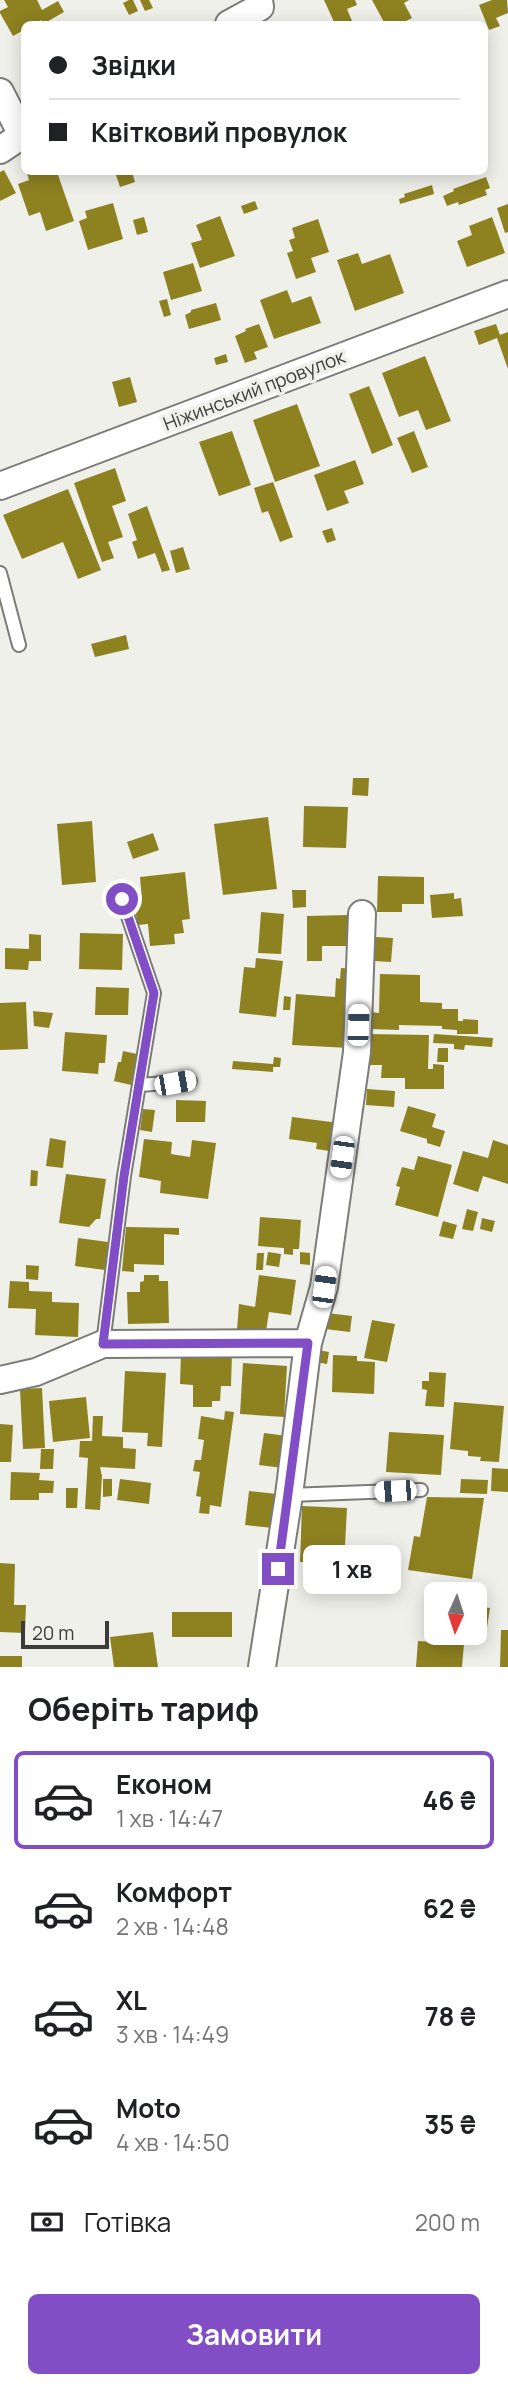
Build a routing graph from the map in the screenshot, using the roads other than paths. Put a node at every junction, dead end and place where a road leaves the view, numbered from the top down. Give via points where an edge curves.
1 (259, 0) edge
2 (235, 21) edge
3 (0, 92) edge
4 (15, 140) edge
5 (508, 294) edge
6 (0, 486) edge
7 (0, 573) edge
8 (19, 645) dead end
9 (122, 899) dead end
10 (362, 914) dead end
11 (190, 1081) dead end
12 (140, 1085) junction
13 (308, 1343) junction
14 (103, 1344) junction
15 (0, 1380) edge
16 (421, 1490) dead end
17 (289, 1495) junction
18 (262, 1667) edge

1 - 2 street via 260,8
3 - 4 street
5 - 6 street, Ніжинський провулок
7 - 8 lane
9 - 12 lane via 154,993
10 - 13 street via 357,1052 324,1287
11 - 12 lane
12 - 14 lane
13 - 14 street
13 - 17 street
14 - 15 street via 36,1372
16 - 17 lane
17 - 18 street

